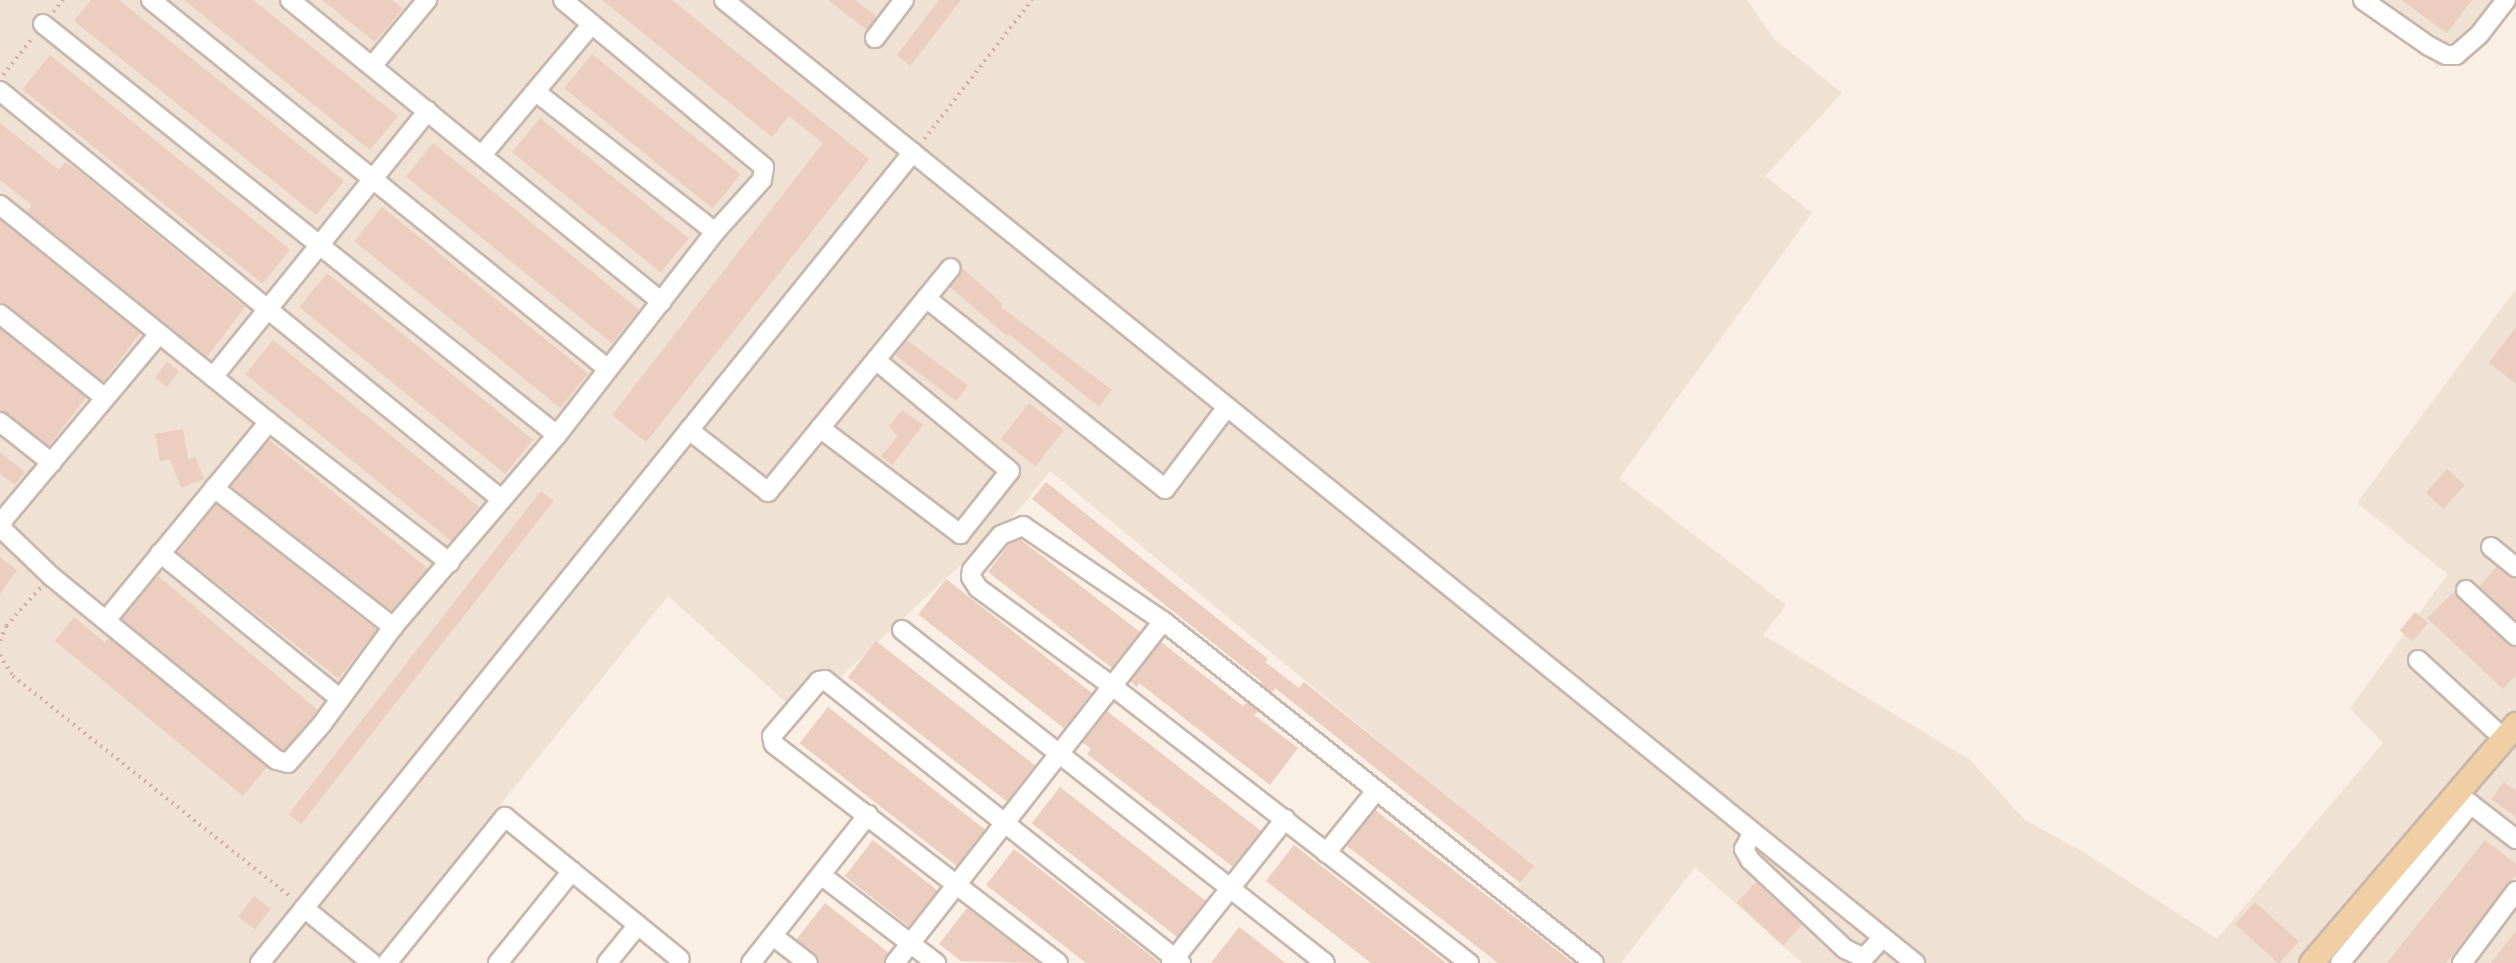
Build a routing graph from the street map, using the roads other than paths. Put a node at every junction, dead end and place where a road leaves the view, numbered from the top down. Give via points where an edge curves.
1 (151, 0) edge
2 (290, 0) edge
3 (427, 0) edge
4 (563, 0) edge
5 (724, 0) edge
6 (2363, 0) edge
7 (2501, 2) edge
8 (895, 3) edge
9 (43, 24) dead end
10 (592, 24) junction
11 (875, 38) dead end
12 (373, 65) junction
13 (0, 91) edge
14 (536, 92) junction
15 (428, 111) junction
16 (914, 152) junction
17 (482, 155) junction
18 (374, 177) junction
19 (0, 205) edge
20 (715, 232) junction
21 (320, 243) junction
22 (951, 268) dead end
23 (926, 298) junction
24 (662, 302) junction
25 (267, 311) junction
26 (0, 314) edge
27 (159, 334) junction
28 (876, 360) junction
29 (608, 369) junction
30 (213, 377) junction
31 (104, 397) junction
32 (1227, 407) junction
33 (0, 422) edge
34 (269, 422) junction
35 (820, 428) junction
36 (689, 430) junction
37 (557, 435) junction
38 (52, 463) junction
39 (214, 488) junction
40 (501, 499) junction
41 (2491, 547) dead end
42 (160, 553) junction
43 (450, 563) junction
44 (2516, 567) edge
45 (2466, 590) dead end
46 (107, 619) junction
47 (1164, 621) junction
48 (393, 627) junction
49 (902, 630) dead end
50 (2516, 636) edge
51 (2418, 660) dead end
52 (1112, 686) junction
53 (340, 699) junction
54 (2510, 731) edge
55 (1059, 754) junction
56 (1376, 790) junction
57 (2463, 798) junction
58 (868, 814) junction
59 (1284, 820) junction
60 (1003, 825) junction
61 (1752, 834) junction
62 (2516, 839) edge
63 (1326, 853) junction
64 (572, 872) junction
65 (821, 875) junction
66 (957, 884) junction
67 (1229, 886) junction
68 (2516, 891) edge
69 (304, 908) junction
70 (638, 925) junction
71 (773, 936) junction
72 (1883, 937) junction
73 (911, 942) junction
74 (680, 959) dead end
75 (1176, 961) edge
76 (260, 963) edge
77 (372, 963) edge
78 (387, 963) edge
79 (498, 963) edge
80 (607, 963) edge
81 (751, 963) edge
82 (808, 963) edge
83 (894, 963) edge
84 (936, 963) edge
85 (1058, 963) edge
86 (1325, 963) edge
87 (1469, 963) edge
88 (1594, 963) edge
89 (1915, 963) edge
90 (2311, 963) edge
91 (2340, 963) edge
92 (2462, 963) edge

1 - 18 street
2 - 12 street
3 - 12 street
4 - 10 street
5 - 16 street
6 - 7 street via 2446,55 2456,55 2467,47
8 - 11 street
9 - 21 street
10 - 14 street
10 - 20 street via 764,167 762,180
12 - 15 street
13 - 25 street
14 - 17 street
14 - 20 street
15 - 17 street
15 - 18 street
16 - 32 street
16 - 36 street
17 - 24 street
18 - 21 street
18 - 29 street
19 - 27 street
20 - 24 street
21 - 25 street
21 - 37 street
22 - 23 street
23 - 28 street
23 - 32 street via 1165,489
24 - 29 street
25 - 30 street
25 - 40 street
26 - 31 street
27 - 30 street
27 - 31 street
28 - 35 street
28 - 35 street via 1010,471 960,534
29 - 37 street
30 - 34 street
31 - 38 street
32 - 61 street
33 - 38 street
34 - 39 street
34 - 43 street
35 - 36 street via 768,492
36 - 69 street
37 - 40 street
38 - 46 street via 1,525 3,531
39 - 42 street
39 - 48 street
40 - 43 street
41 - 44 street
42 - 46 street
42 - 53 street
43 - 48 street
45 - 50 street
46 - 53 street via 283,763 295,755
47 - 52 street
47 - 52 street via 1023,526 1008,530 993,543 972,570 973,583
47 - 56 street
48 - 53 street
49 - 55 street
51 - 54 street
52 - 55 street
52 - 59 street
54 - 57 main road
55 - 60 street
55 - 67 street
56 - 63 street
56 - 88 street
57 - 62 street
57 - 90 main road
57 - 91 street
58 - 60 street via 772,740 819,681 825,680
58 - 65 street
58 - 66 street
59 - 63 street
59 - 67 street
60 - 66 street
60 - 75 street
61 - 72 street
61 - 72 street via 1744,849 1749,860 1845,949 1864,958
63 - 87 street
64 - 70 street
64 - 78 street via 505,817
64 - 79 street
65 - 71 street
65 - 73 street
66 - 73 street
66 - 85 street
67 - 75 street
67 - 86 street
68 - 92 street
69 - 76 street
69 - 77 street
70 - 74 street
70 - 80 street
71 - 81 street
71 - 82 street
72 - 89 street
73 - 83 street
73 - 84 street

